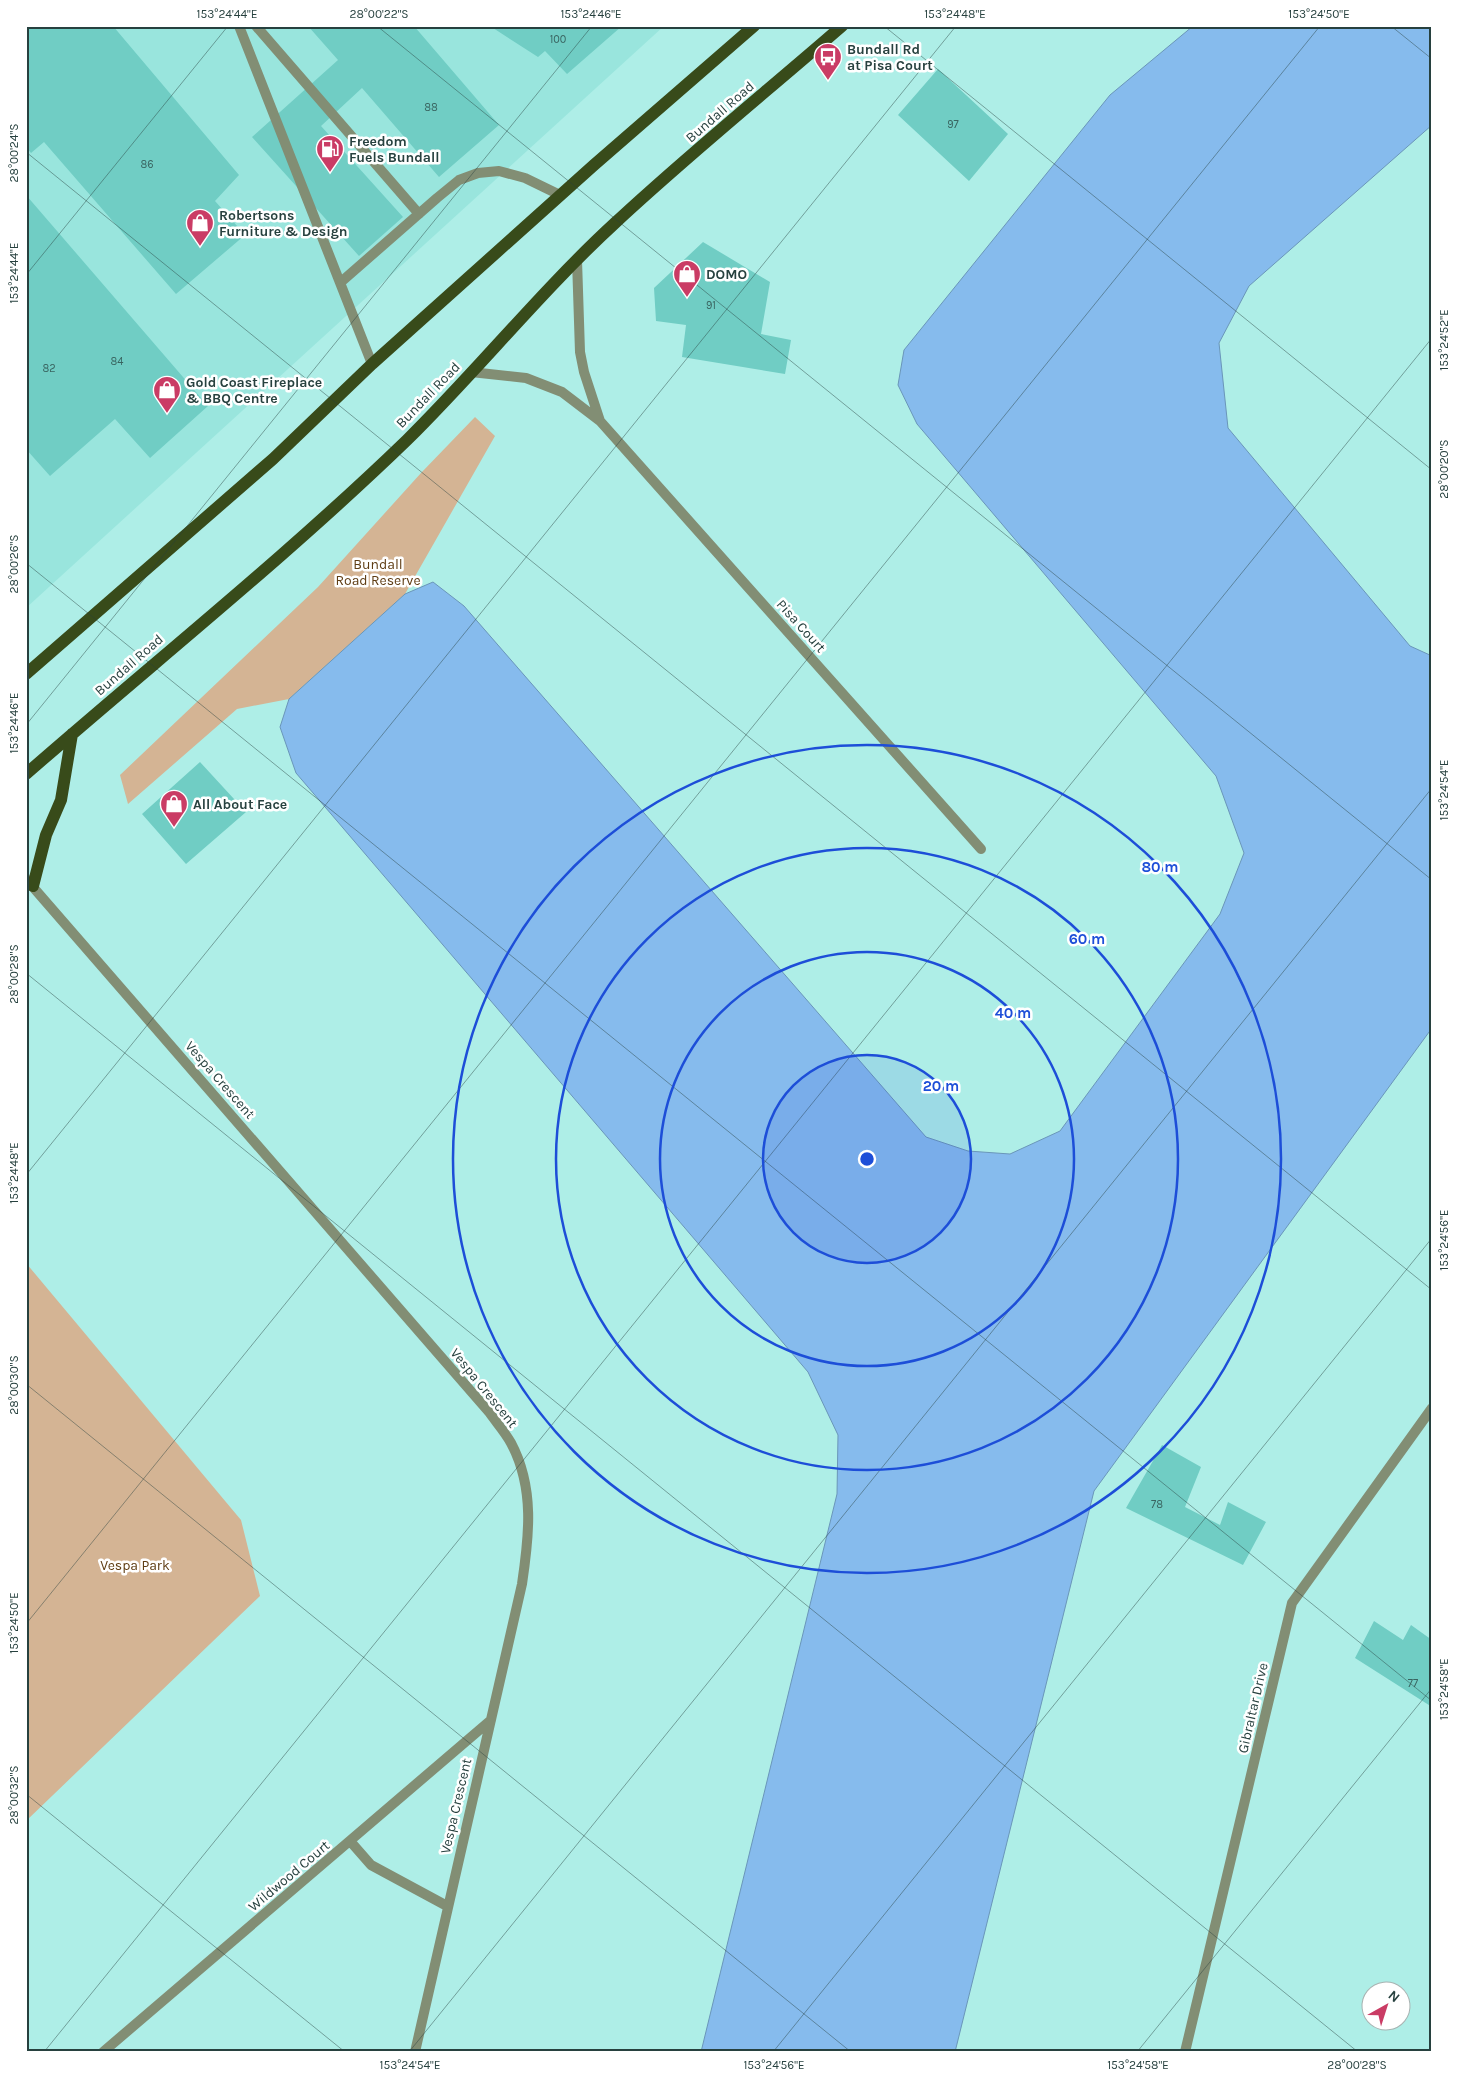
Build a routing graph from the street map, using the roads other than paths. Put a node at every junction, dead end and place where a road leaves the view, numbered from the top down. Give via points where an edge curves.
1 (239, 26) edge
2 (256, 26) edge
3 (754, 26) edge
4 (842, 26) edge
5 (560, 195) junction
6 (419, 214) junction
7 (577, 260) junction
8 (341, 282) junction
9 (372, 364) junction
10 (471, 372) junction
11 (600, 421) junction
12 (26, 674) edge
13 (72, 734) junction
14 (26, 774) edge
15 (981, 849) dead end
16 (30, 883) edge
17 (1432, 1408) edge
18 (491, 1720) junction
19 (350, 1841) junction
20 (447, 1906) junction
21 (103, 2052) edge
22 (415, 2052) edge
23 (1185, 2052) edge

1 - 8 street
2 - 6 street
3 - 5 main road
4 - 7 main road, Bundall Road
5 - 6 street via 525,178 499,171 478,173 459,180
5 - 9 main road
6 - 8 street
7 - 10 main road, Bundall Road
7 - 11 street, Pisa Court via 580,352
8 - 9 street
9 - 12 main road via 273,458
10 - 11 street, Pisa Court via 526,378 562,392
10 - 13 main road, Bundall Road via 407,439 272,563
11 - 15 street, Pisa Court
13 - 14 main road, Bundall Road
13 - 16 main road via 61,800
16 - 18 street, Vespa Crescent via 489,1412 512,1444 525,1480 529,1511 528,1544
17 - 23 street, Gibraltar Drive via 1292,1603
18 - 19 street, Wildwood Court
18 - 20 street, Vespa Crescent
19 - 20 street via 372,1865
19 - 21 street, Wildwood Court
20 - 22 street, Vespa Crescent

